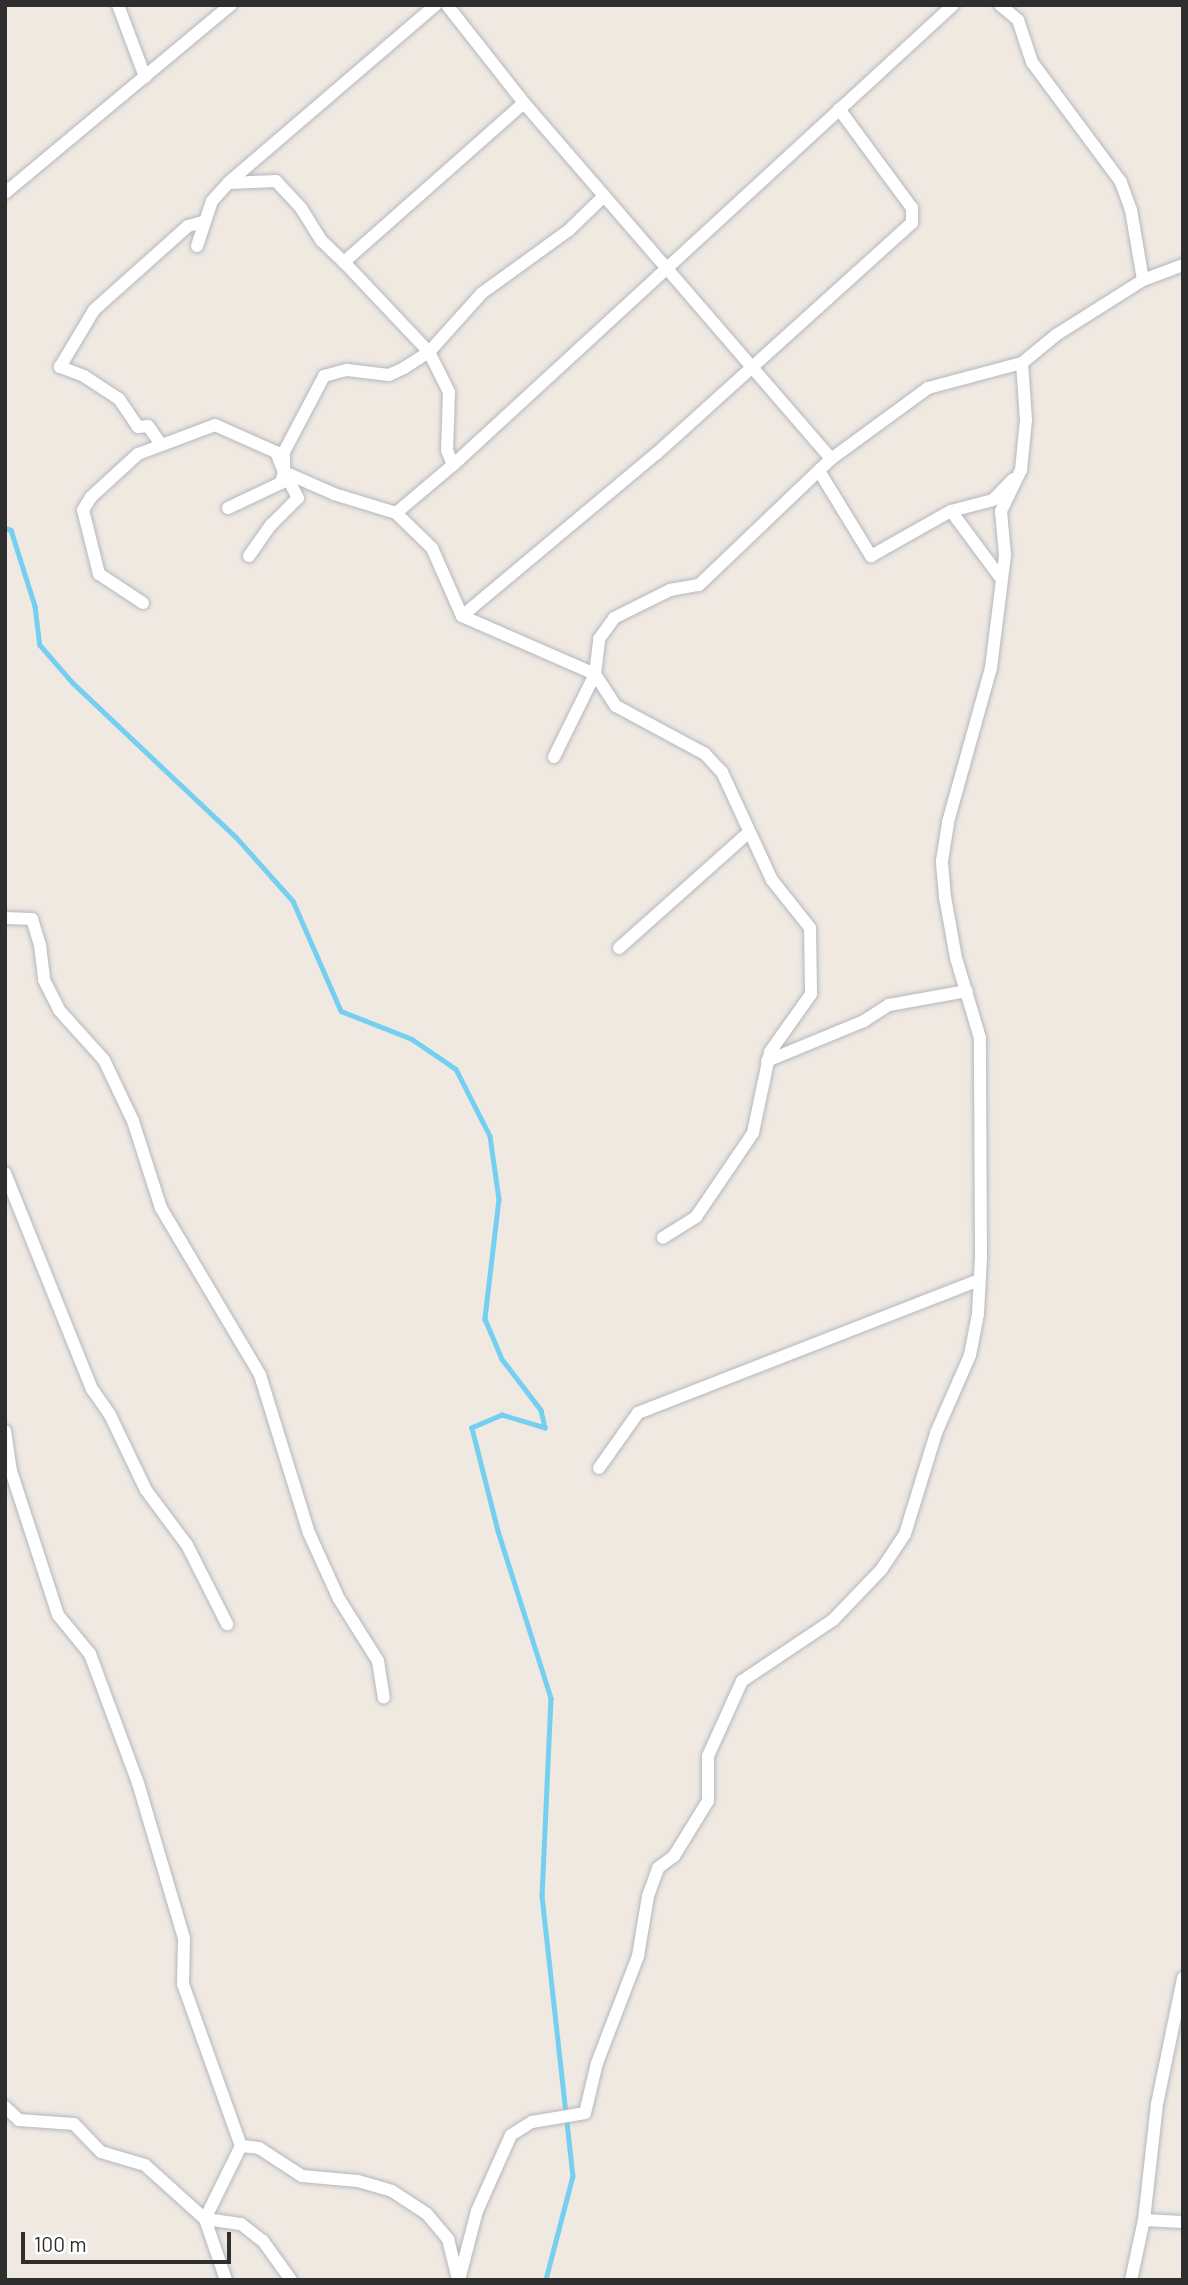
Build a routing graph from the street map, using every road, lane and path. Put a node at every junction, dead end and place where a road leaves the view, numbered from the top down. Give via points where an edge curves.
1 (118, 5) edge
2 (231, 5) edge
3 (436, 5) edge
4 (447, 5) edge
5 (953, 5) edge
6 (1000, 5) edge
7 (145, 77) junction
8 (524, 103) junction
9 (839, 109) junction
10 (228, 183) junction
11 (5, 193) edge
12 (604, 196) junction
13 (203, 222) junction
14 (197, 246) dead end
15 (344, 262) junction
16 (1183, 264) edge
17 (666, 269) junction
18 (1143, 280) junction
19 (429, 352) junction
20 (1022, 363) junction
21 (753, 366) junction
22 (160, 443) junction
23 (831, 459) junction
24 (453, 465) junction
25 (1021, 470) junction
26 (819, 471) junction
27 (284, 472) junction
28 (228, 508) dead end
29 (951, 511) junction
30 (396, 513) junction
31 (249, 556) dead end
32 (1000, 577) junction
33 (143, 603) dead end
34 (462, 616) junction
35 (597, 656) junction
36 (575, 666) junction
37 (595, 674) junction
38 (554, 757) dead end
39 (747, 834) junction
40 (5, 918) edge
41 (619, 948) dead end
42 (967, 991) junction
43 (767, 1061) junction
44 (5, 1173) edge
45 (663, 1238) dead end
46 (979, 1280) junction
47 (5, 1431) edge
48 (599, 1468) dead end
49 (227, 1624) dead end
50 (384, 1698) dead end
51 (1183, 1978) edge
52 (1181, 2008) edge
53 (5, 2107) edge
54 (5, 2116) edge
55 (19, 2120) junction
56 (241, 2146) junction
57 (205, 2219) junction
58 (1144, 2220) junction
59 (1183, 2222) edge
60 (226, 2280) edge
61 (290, 2280) edge
62 (458, 2280) edge
63 (1131, 2280) edge

1 - 7 street
2 - 7 street
3 - 10 street
4 - 8 street
5 - 9 street
6 - 18 street via 1018,20 1032,62 1121,183 1132,210
7 - 11 street
8 - 12 street
8 - 15 street
9 - 17 street
9 - 21 street via 912,208 914,219
10 - 13 street via 212,201
10 - 15 street via 267,180 283,186 322,242
12 - 17 street
12 - 19 street via 569,230 482,293
13 - 14 street
13 - 22 street via 188,226 94,310 60,367 84,376 119,399 138,427 148,426
15 - 19 street
16 - 18 street
17 - 21 street
17 - 24 street
18 - 20 street via 1056,335
19 - 24 street via 449,392 447,450
19 - 27 street via 390,375 347,370 324,376 284,452
20 - 23 street via 929,388
20 - 25 street via 1027,408
21 - 23 street
21 - 34 street via 557,540 528,558
22 - 27 street via 215,425 276,452
22 - 33 street via 138,454 90,497 83,510 99,574
23 - 26 street
24 - 30 street
25 - 29 street via 993,500
25 - 32 street via 1001,511 1004,555
26 - 29 street via 867,555
26 - 35 street via 699,585 670,590 614,618 599,639
27 - 28 street via 281,483
27 - 30 street
27 - 31 street via 298,498
29 - 32 street
30 - 34 street via 432,548
32 - 42 street via 991,668 958,781 942,861 956,958
34 - 36 street
35 - 36 street
35 - 37 street
36 - 37 street
37 - 38 street
37 - 39 street via 616,706 705,754 722,772
39 - 41 street
39 - 43 street via 772,880 810,928 813,948 811,994
40 - 50 street via 32,919 44,980 59,1010 104,1060 133,1121 161,1208 260,1376 309,1533 339,1599 378,1661
42 - 43 street via 889,1005 864,1021
42 - 46 street via 980,1038
43 - 45 street via 753,1133 696,1217
44 - 49 street via 92,1389 110,1415 146,1490 187,1545
46 - 48 street via 638,1413
46 - 62 street via 970,1355 936,1433 905,1534 853,1604 742,1681 708,1756 708,1801 674,1856 658,1868 648,1896 638,1956 597,2063 585,2113 532,2122 511,2135 477,2211
47 - 56 street via 11,1471 58,1615 90,1654 138,1783 184,1938 183,1984
51 - 52 street
52 - 58 street via 1157,2104
53 - 55 street
54 - 55 street
55 - 57 street via 75,2124 101,2152 145,2165
56 - 57 street
56 - 62 street via 259,2148 302,2176 358,2181 392,2190 427,2214 448,2239
57 - 60 street
57 - 61 street via 241,2224 263,2241
58 - 59 street
58 - 63 street

